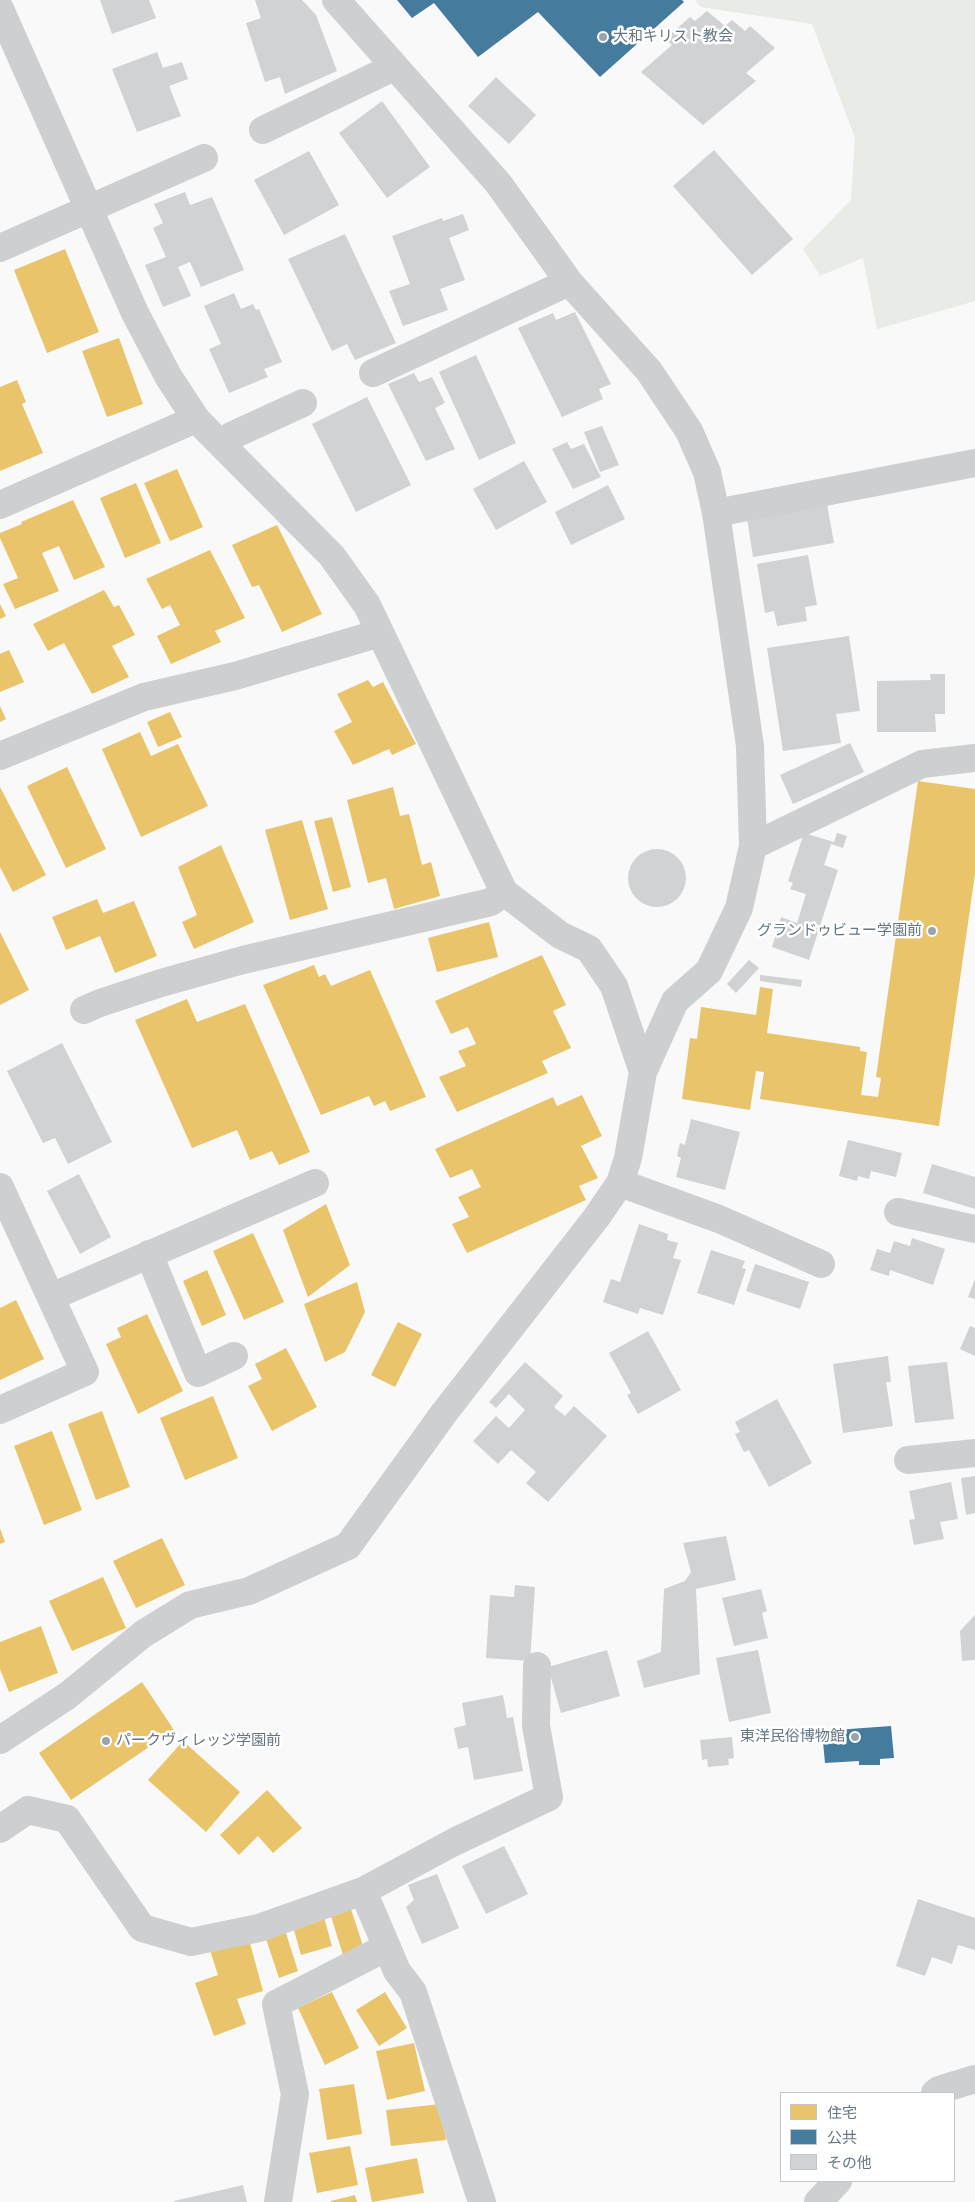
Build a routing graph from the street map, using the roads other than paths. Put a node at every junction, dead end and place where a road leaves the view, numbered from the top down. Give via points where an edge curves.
1 (336, 0) edge
2 (0, 9) edge
3 (394, 68) junction
4 (263, 130) dead end
5 (204, 158) dead end
6 (89, 209) junction
7 (0, 248) edge
8 (570, 282) junction
9 (372, 373) dead end
10 (303, 403) dead end
11 (196, 419) junction
12 (224, 446) junction
13 (975, 462) edge
14 (0, 505) edge
15 (716, 513) junction
16 (380, 633) junction
17 (0, 756) edge
18 (975, 758) edge
19 (752, 846) junction
20 (504, 892) junction
21 (84, 1010) dead end
22 (642, 1072) junction
23 (315, 1182) dead end
24 (620, 1183) junction
25 (0, 1187) edge
26 (898, 1212) dead end
27 (975, 1229) edge
28 (149, 1254) junction
29 (821, 1264) dead end
30 (50, 1297) junction
31 (234, 1356) dead end
32 (0, 1410) edge
33 (975, 1453) edge
34 (908, 1460) dead end
35 (537, 1666) dead end
36 (0, 1740) edge
37 (0, 1830) edge
38 (363, 1891) junction
39 (387, 1947) junction
40 (975, 2079) edge
41 (936, 2092) edge
42 (837, 2182) edge
43 (278, 2202) edge
44 (482, 2202) edge
45 (818, 2202) edge

1 - 3 street
2 - 6 street
3 - 4 street
3 - 8 street via 498,183
5 - 6 street
6 - 7 street
6 - 11 street via 135,313 168,376
8 - 9 street
8 - 15 street via 649,371 690,431 707,472
10 - 12 street via 231,436
11 - 12 street
11 - 14 street
12 - 16 street via 332,556 367,605
13 - 15 street
15 - 19 street via 750,746
16 - 17 street via 235,676 144,697
16 - 20 street
18 - 19 street via 922,764
19 - 22 street via 740,908 709,971 675,1001
20 - 21 street via 491,902 243,960 161,983
20 - 22 street via 560,935 589,949 614,986
22 - 24 street via 628,1158
23 - 28 street
24 - 29 street via 719,1219
24 - 36 street via 444,1413 348,1546 249,1591 190,1605 143,1634 67,1696
25 - 30 street
26 - 27 street
28 - 30 street
28 - 31 street via 198,1373
30 - 32 street via 84,1372
33 - 34 street
35 - 38 street via 536,1726 549,1797 454,1842
37 - 38 street via 28,1810 67,1819 142,1928 191,1942 259,1928
38 - 39 street
39 - 43 street via 276,2004 295,2094
39 - 44 street via 397,1971 413,1992
40 - 41 street
42 - 45 street

